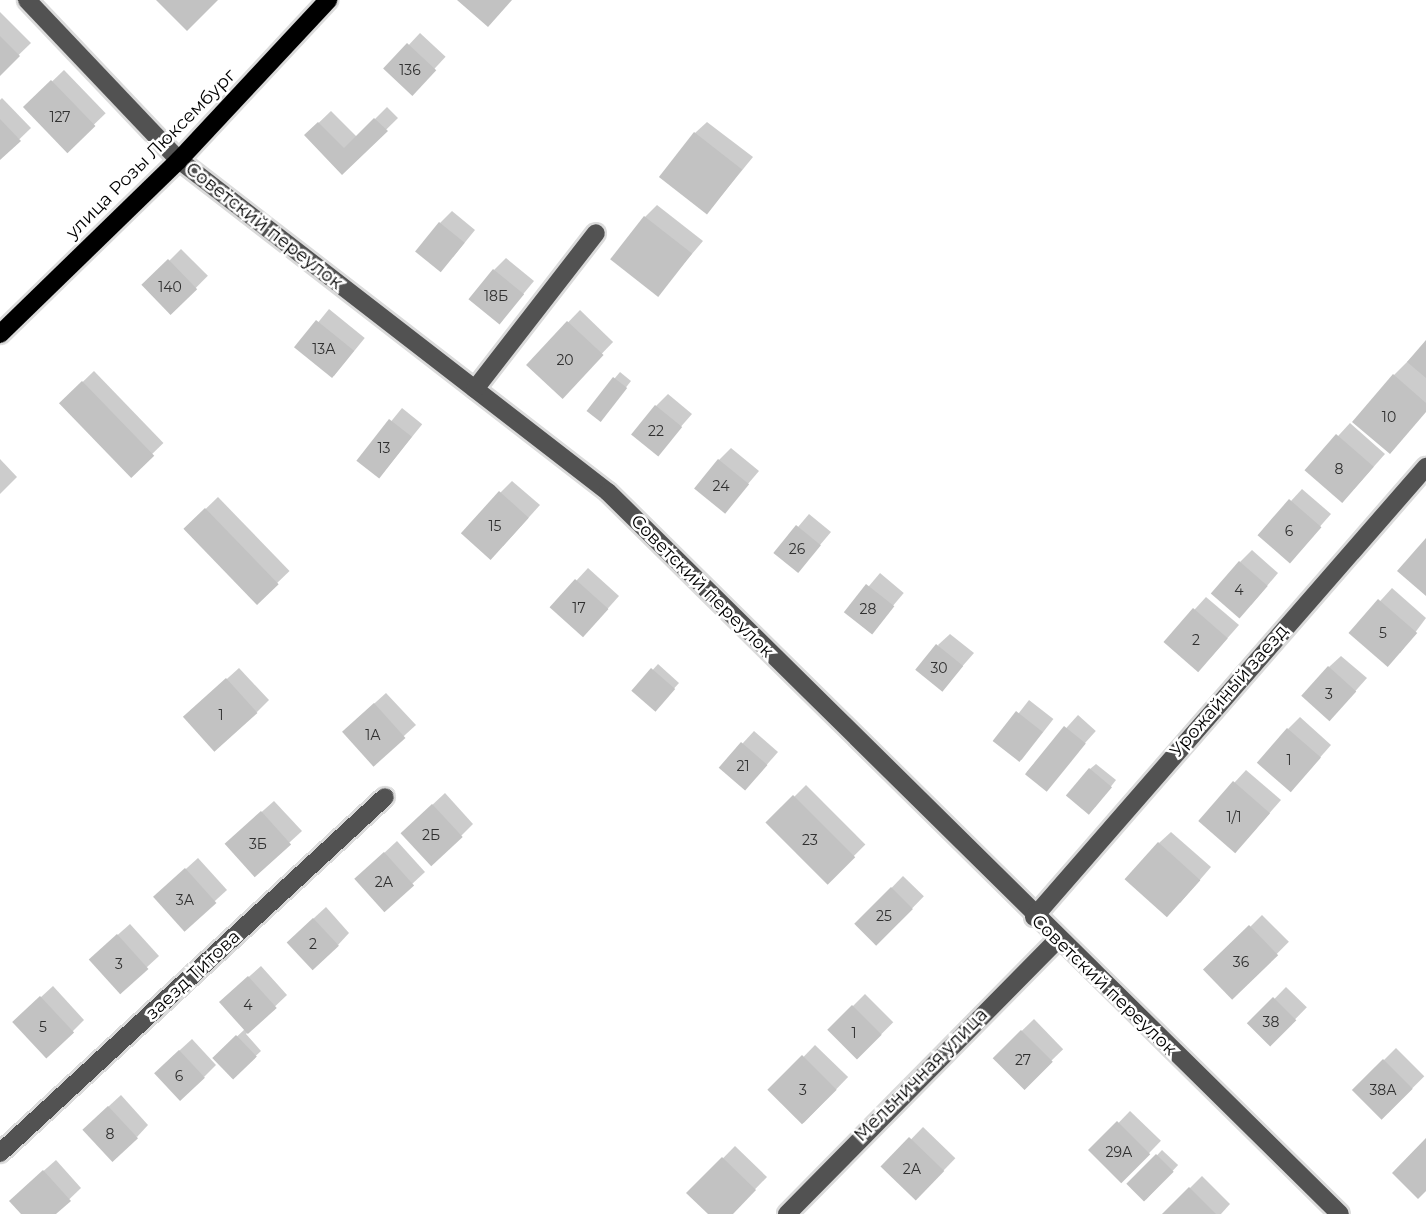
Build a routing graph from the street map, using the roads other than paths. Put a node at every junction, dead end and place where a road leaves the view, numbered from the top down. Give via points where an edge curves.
1 (27, 0) edge
2 (328, 0) edge
3 (179, 160) junction
4 (596, 233) dead end
5 (0, 334) edge
6 (475, 389) junction
7 (1426, 467) edge
8 (385, 797) dead end
9 (1034, 917) junction
10 (1057, 940) junction
11 (0, 1153) edge
12 (787, 1214) edge
13 (1340, 1214) edge

1 - 3 street, Советский переулок
2 - 3 main road, улица Розы Люксембург
3 - 5 main road, улица Розы Люксембург
3 - 6 street, Советский переулок
4 - 6 street
6 - 9 street, Советский переулок via 608,492
7 - 9 street, Урожайный заезд
8 - 11 street, заезд Титова
9 - 10 street, Советский переулок
10 - 12 street, Мельничная улица
10 - 13 street, Советский переулок

